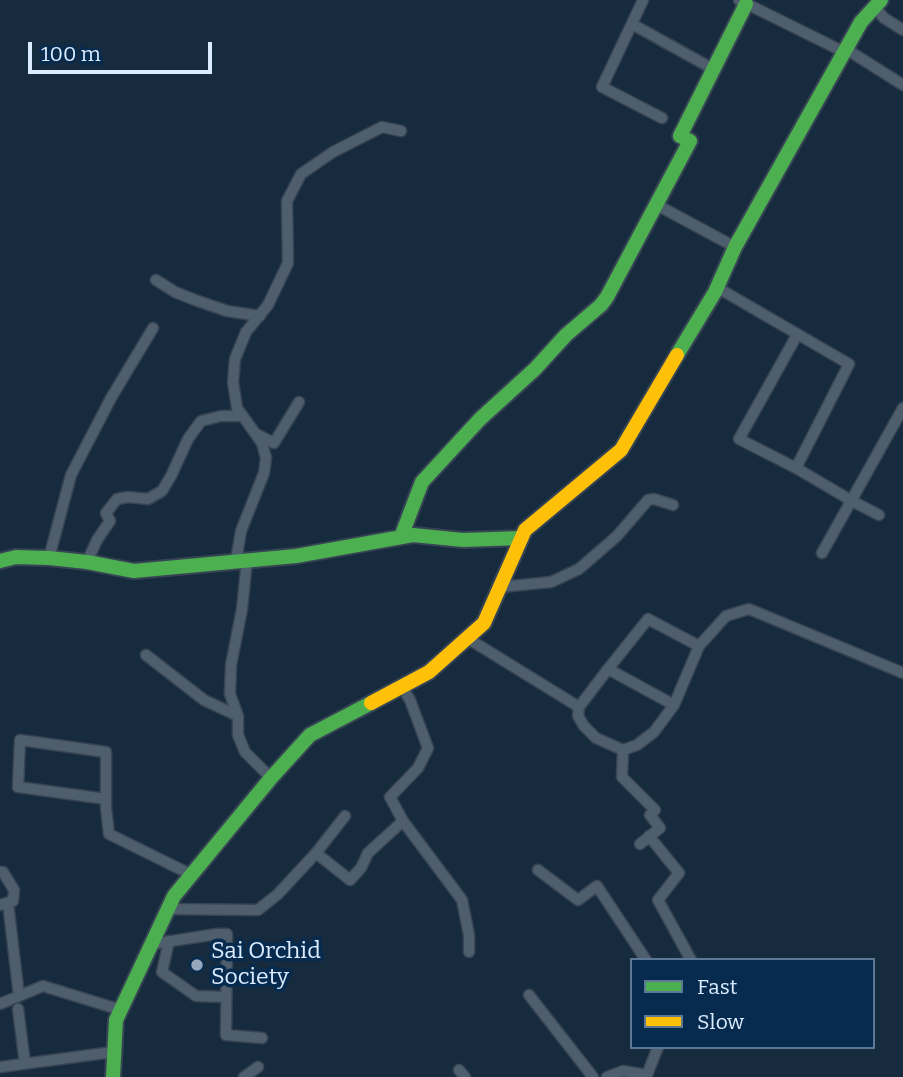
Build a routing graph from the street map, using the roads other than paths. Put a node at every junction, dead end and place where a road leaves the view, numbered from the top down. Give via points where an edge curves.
1 (643, 0) edge
2 (742, 2) edge
3 (877, 3) edge
4 (632, 24) junction
5 (903, 30) edge
6 (845, 50) junction
7 (713, 69) junction
8 (903, 85) edge
9 (662, 118) dead end
10 (401, 131) dead end
11 (657, 205) junction
12 (735, 247) junction
13 (156, 280) dead end
14 (718, 288) junction
15 (260, 316) junction
16 (153, 328) dead end
17 (797, 335) junction
18 (299, 402) dead end
19 (903, 408) edge
20 (243, 416) junction
21 (256, 434) junction
22 (796, 468) junction
23 (852, 501) junction
24 (673, 505) dead end
25 (879, 515) dead end
26 (401, 537) junction
27 (522, 538) junction
28 (822, 553) dead end
29 (49, 558) junction
30 (242, 560) junction
31 (0, 561) edge
32 (87, 562) junction
33 (501, 587) junction
34 (467, 638) junction
35 (699, 646) junction
36 (146, 655) dead end
37 (608, 669) junction
38 (903, 673) edge
39 (402, 687) junction
40 (674, 705) junction
41 (579, 708) junction
42 (238, 716) junction
43 (622, 750) junction
44 (271, 778) junction
45 (106, 799) junction
46 (345, 816) dead end
47 (403, 821) junction
48 (649, 836) junction
49 (640, 844) dead end
50 (316, 853) junction
51 (538, 870) dead end
52 (0, 872) edge
53 (192, 875) junction
54 (4, 904) edge
55 (168, 909) junction
56 (169, 941) junction
57 (152, 944) junction
58 (469, 952) dead end
59 (645, 958) edge
60 (687, 958) edge
61 (529, 995) dead end
62 (19, 996) junction
63 (226, 997) junction
64 (0, 1004) edge
65 (18, 1009) dead end
66 (121, 1010) junction
67 (262, 1038) dead end
68 (658, 1049) edge
69 (113, 1052) junction
70 (28, 1064) junction
71 (0, 1067) edge
72 (258, 1067) dead end
73 (651, 1076) edge
74 (29, 1077) edge
75 (113, 1077) edge
76 (244, 1077) edge
77 (593, 1077) edge
78 (607, 1077) edge

1 - 4 street
2 - 6 street
2 - 7 main road
3 - 5 street via 884,18
3 - 6 main road
4 - 7 street
4 - 9 street via 602,87
6 - 8 street
6 - 12 main road
7 - 11 main road via 680,135 691,141
10 - 15 street via 382,127 368,132 301,174 287,201 288,263
11 - 12 street
11 - 26 main road via 601,305 422,482
12 - 14 main road
13 - 15 street via 206,304
14 - 17 street
14 - 27 main road via 621,450 525,530
15 - 20 street via 246,332 235,359 234,396
16 - 29 street via 71,475
17 - 22 street via 849,364
17 - 22 street via 739,439
18 - 21 street via 274,443
19 - 23 street
20 - 21 street
20 - 32 street via 201,421 162,491 148,499 117,499 106,513 110,521
21 - 30 street via 266,458 245,519
22 - 23 street
23 - 25 street
23 - 28 street
24 - 33 street via 648,500 617,536 579,569 551,582
26 - 27 main road
26 - 30 main road via 296,556
27 - 33 main road
29 - 31 main road
29 - 32 main road
30 - 32 main road via 134,571
30 - 42 street via 242,609 230,694
33 - 34 main road via 484,623
34 - 39 main road via 429,672
34 - 41 street
35 - 37 street via 648,619
35 - 38 street via 726,616 749,609
35 - 40 street
36 - 42 street via 204,700
37 - 40 street
37 - 41 street
39 - 44 main road via 310,735
39 - 47 street via 428,748 418,768 390,797
40 - 43 street via 654,732
41 - 43 street via 578,716 596,738
42 - 44 street via 238,735 245,752
43 - 48 street via 622,777 655,810 650,815 660,828
44 - 53 main road
45 - 45 street via 18,787 20,740 106,752
45 - 53 street via 109,834
46 - 50 street
47 - 50 street via 368,853 350,880
47 - 58 street via 462,901
48 - 49 street
48 - 60 street via 679,873 658,901
50 - 55 street via 258,910
51 - 59 street via 578,900 597,886
52 - 54 street via 14,890 13,901
53 - 55 main road
54 - 62 street
55 - 57 main road
56 - 57 street
56 - 63 street via 162,972 197,996
56 - 63 street via 227,934
57 - 66 main road
61 - 77 street
62 - 64 street
62 - 66 street via 43,986
63 - 67 street via 226,1035
65 - 70 street
66 - 69 main road
68 - 73 street
69 - 70 street
69 - 75 main road
70 - 71 street
70 - 74 street
72 - 76 street
73 - 78 street via 623,1071

